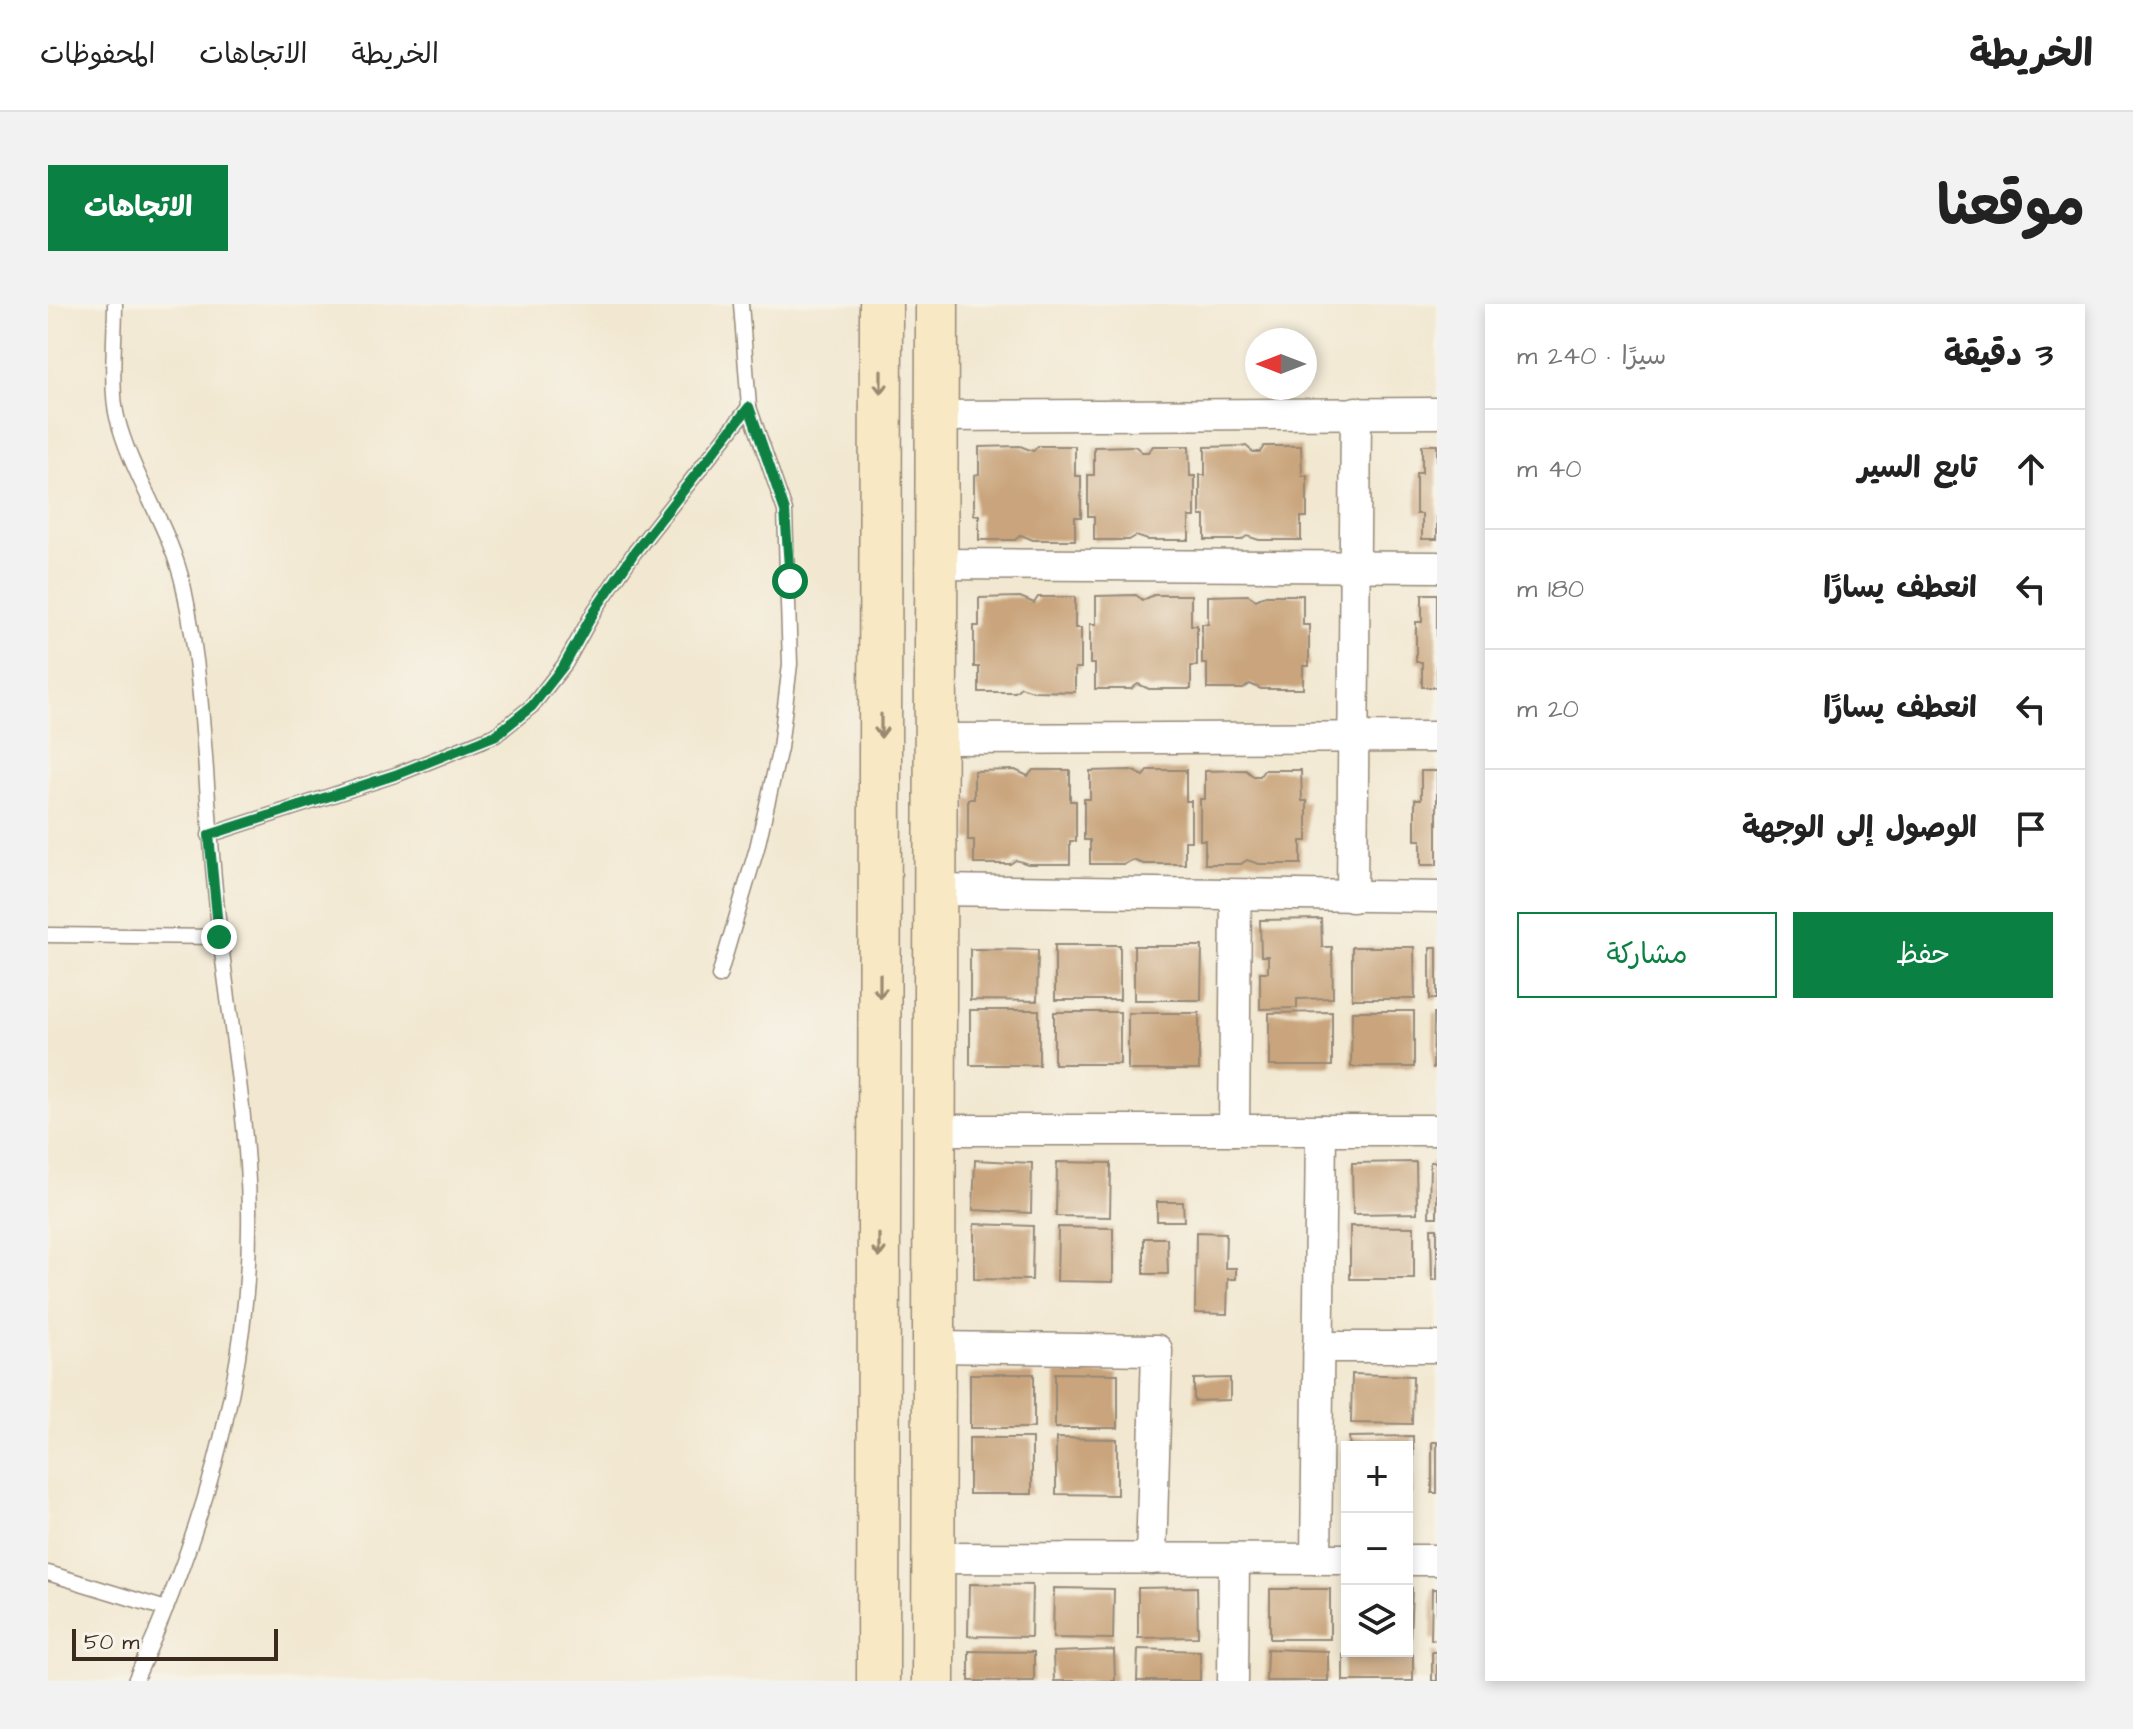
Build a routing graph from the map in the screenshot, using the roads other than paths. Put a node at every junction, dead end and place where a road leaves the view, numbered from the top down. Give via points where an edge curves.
1 (115, 304) edge
2 (741, 304) edge
3 (881, 304) edge
4 (937, 304) edge
5 (749, 407) junction
6 (1356, 412) junction
7 (1437, 413) edge
8 (936, 416) junction
9 (936, 564) junction
10 (1354, 567) junction
11 (1437, 567) edge
12 (881, 665) junction
13 (936, 665) junction
14 (1437, 737) edge
15 (1353, 738) junction
16 (935, 739) junction
17 (209, 835) junction
18 (935, 890) junction
19 (1236, 897) junction
20 (1352, 897) junction
21 (1437, 897) edge
22 (48, 935) edge
23 (219, 937) junction
24 (719, 976) dead end
25 (934, 1130) junction
26 (1234, 1130) junction
27 (1321, 1130) junction
28 (1437, 1130) edge
29 (934, 1347) junction
30 (1318, 1347) junction
31 (1437, 1347) edge
32 (879, 1398) junction
33 (934, 1399) junction
34 (933, 1558) junction
35 (1151, 1559) junction
36 (1234, 1559) junction
37 (1316, 1559) junction
38 (1341, 1559) edge
39 (1413, 1560) edge
40 (1437, 1560) edge
41 (48, 1573) edge
42 (166, 1609) junction
43 (135, 1681) edge
44 (878, 1681) edge
45 (933, 1681) edge
46 (1233, 1681) edge

1 - 17 lane via 117,416 184,587 203,726
2 - 5 lane
3 -> 12 street
4 - 8 street
5 - 17 lane via 634,553 565,664 532,706 508,726 454,754
5 - 24 lane via 785,511 790,664 780,748
6 - 7 street
6 - 8 street
6 - 10 street
8 - 9 street
9 - 10 street
9 - 13 street
10 - 11 street
10 - 15 street
12 - 13 street
12 -> 32 street
13 - 16 street
14 - 15 street
15 - 16 street
15 - 20 street
16 - 18 street
17 - 23 lane
18 - 19 street
18 - 25 street
19 - 20 street
19 - 26 street
20 - 21 street
22 - 23 lane
23 - 42 lane via 238,1066 249,1211 242,1323 221,1451
25 - 26 street
25 - 29 street
26 - 27 street
27 - 28 street
27 - 30 street
29 - 33 street
29 - 35 street via 1157,1350
30 - 31 street
30 - 37 street
32 - 33 street
32 - 44 street
33 - 34 street
34 - 35 street
34 - 45 street
35 - 36 street
36 - 37 street
36 - 46 street
37 - 38 street
39 - 40 street
41 - 42 lane
42 - 43 lane

